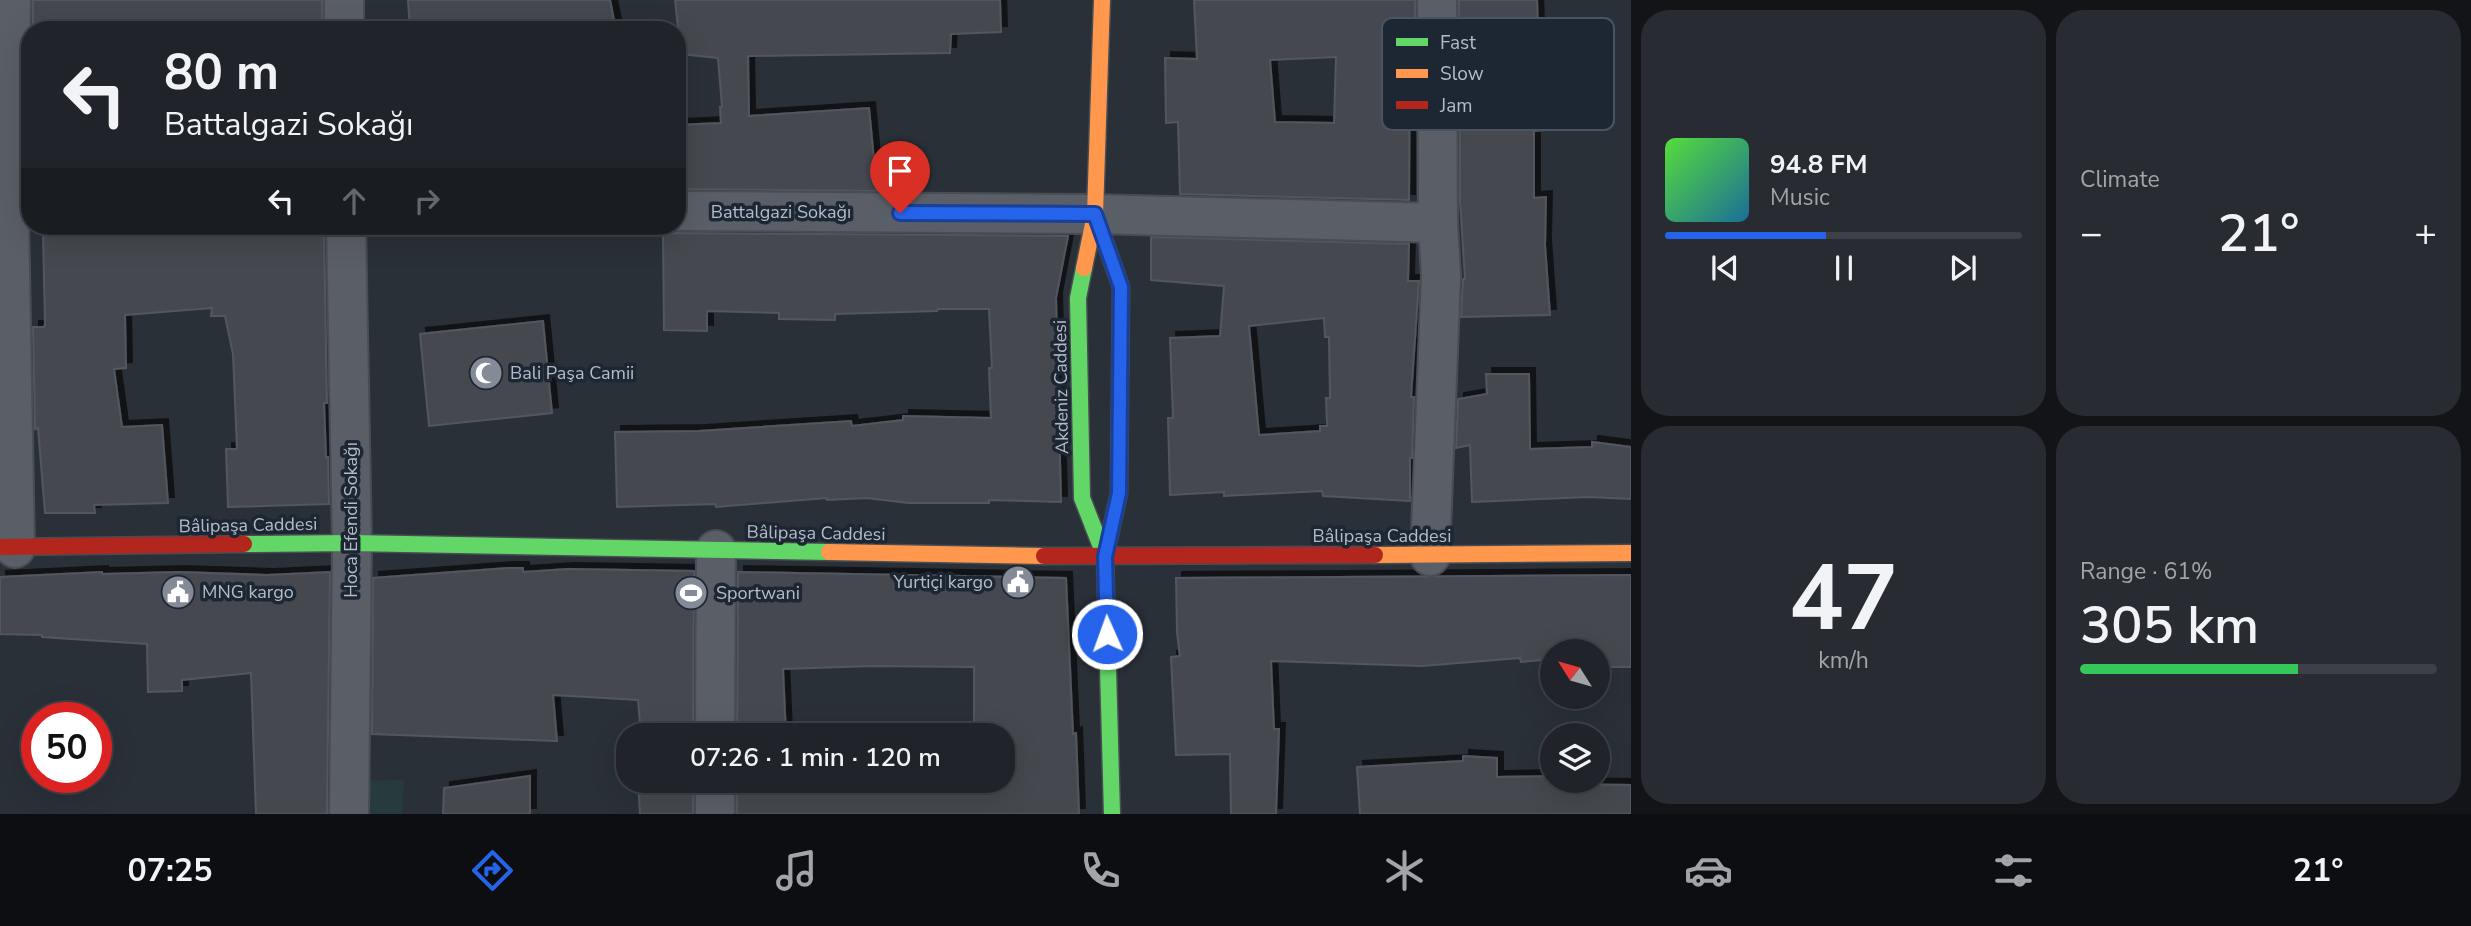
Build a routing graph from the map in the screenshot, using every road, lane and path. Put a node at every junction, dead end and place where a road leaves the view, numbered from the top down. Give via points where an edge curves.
1 (11, 0) edge
2 (344, 0) edge
3 (1102, 0) edge
4 (1437, 0) edge
5 (1437, 18) edge
6 (344, 21) edge
7 (1438, 130) edge
8 (686, 211) edge
9 (13, 214) edge
10 (1095, 214) junction
11 (1438, 223) junction
12 (346, 235) edge
13 (352, 543) junction
14 (8, 547) edge
15 (716, 551) junction
16 (1631, 553) edge
17 (1430, 555) junction
18 (1105, 557) junction
19 (715, 723) edge
20 (715, 793) edge
21 (349, 814) edge
22 (715, 814) edge
23 (1112, 814) edge

1 - 9 street
2 - 6 street
3 - 10 street, Akdeniz Caddesi
4 - 5 street
7 - 11 street
8 - 10 street, Battalgazi Sokağı
9 - 14 street
10 - 11 street, Battalgazi Sokağı
10 - 18 street, Akdeniz Caddesi via 1121,287 1119,493
10 - 18 street, Akdeniz Caddesi via 1078,298 1082,498
11 - 17 street via 1441,275
12 - 13 street, Hoca Efendi Sokağı
13 - 14 street, Bâlipaşa Caddesi
13 - 15 street, Bâlipaşa Caddesi
13 - 21 street, Hoca Efendi Sokağı
15 - 18 street, Bâlipaşa Caddesi
15 - 19 street
16 - 17 street, Bâlipaşa Caddesi
17 - 18 street, Bâlipaşa Caddesi
18 - 23 street, Akdeniz Caddesi
20 - 22 street

